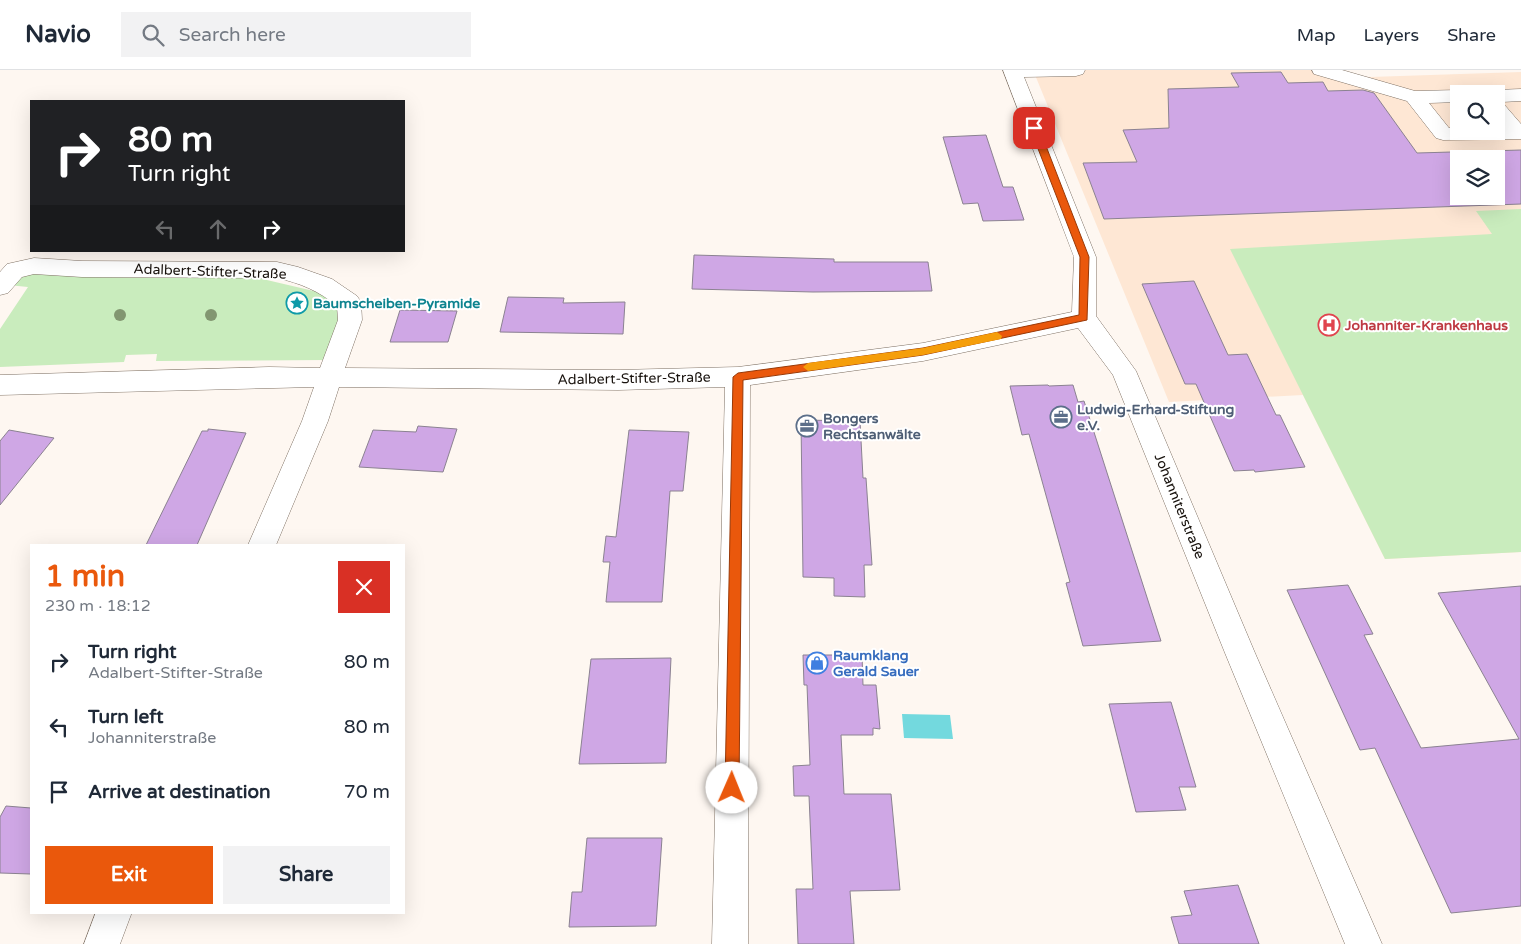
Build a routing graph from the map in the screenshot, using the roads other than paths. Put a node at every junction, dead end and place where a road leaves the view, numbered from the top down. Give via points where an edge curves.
1 (1076, 70) edge
2 (1321, 70) edge
3 (1012, 71) edge
4 (1521, 95) edge
5 (1450, 96) edge
6 (1505, 96) edge
7 (1414, 97) junction
8 (1505, 116) edge
9 (1520, 133) edge
10 (5, 275) edge
11 (1084, 318) junction
12 (329, 377) junction
13 (738, 377) junction
14 (0, 385) edge
15 (262, 544) edge
16 (113, 914) edge
17 (102, 944) edge
18 (730, 944) edge
19 (1364, 944) edge

1 - 3 street
2 - 7 street
3 - 11 street via 1085,257
4 - 6 street
5 - 7 street
7 - 9 street via 1443,134
8 - 9 street
10 - 12 street, Adalbert-Stifter-Straße via 34,266 277,270 301,275 322,282 349,302 350,320
11 - 13 street, Adalbert-Stifter-Straße via 923,352
11 - 19 street, Johanniterstraße via 1124,371
12 - 13 street, Adalbert-Stifter-Straße via 618,380
12 - 14 street, Adalbert-Stifter-Straße
12 - 15 street via 315,422
13 - 18 street
16 - 17 street

